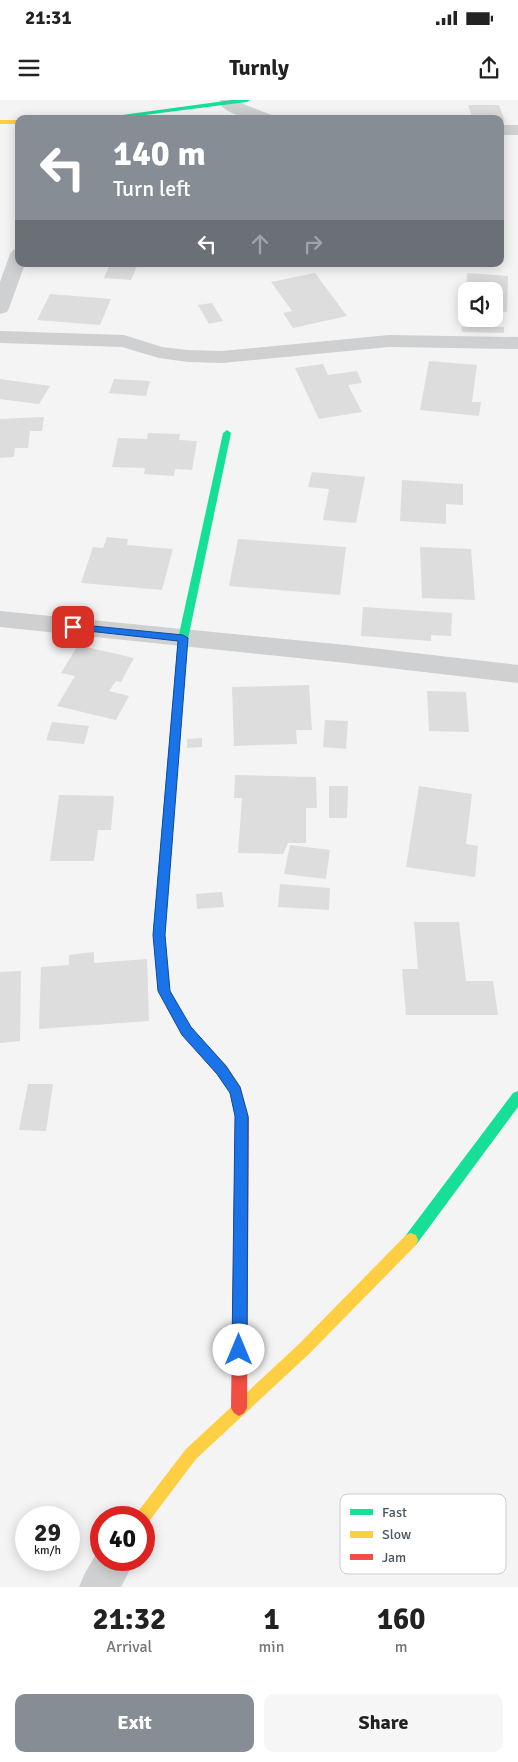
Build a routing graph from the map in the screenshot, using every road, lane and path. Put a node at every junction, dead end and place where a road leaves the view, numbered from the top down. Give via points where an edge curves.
1 (247, 100) edge
2 (227, 103) junction
3 (129, 115) edge
4 (257, 115) edge
5 (0, 122) edge
6 (15, 122) edge
7 (504, 130) edge
8 (518, 130) edge
9 (15, 265) edge
10 (0, 308) edge
11 (0, 337) edge
12 (518, 343) edge
13 (518, 347) edge
14 (227, 433) dead end
15 (0, 619) edge
16 (183, 638) junction
17 (518, 674) edge
18 (518, 1097) edge
19 (239, 1408) junction
20 (150, 1506) edge
21 (108, 1571) edge
22 (99, 1587) edge

1 - 2 street
2 - 3 street
2 - 4 street
5 - 6 street
7 - 8 street
9 - 10 street
11 - 12 street via 124,341 158,352 222,357 389,341
12 - 13 street
14 - 16 street
15 - 16 street
16 - 17 street
16 - 19 street via 159,935 164,991 186,1031 222,1070 236,1091 242,1116
18 - 19 street via 417,1233 304,1349
19 - 20 street via 191,1454
21 - 22 street

